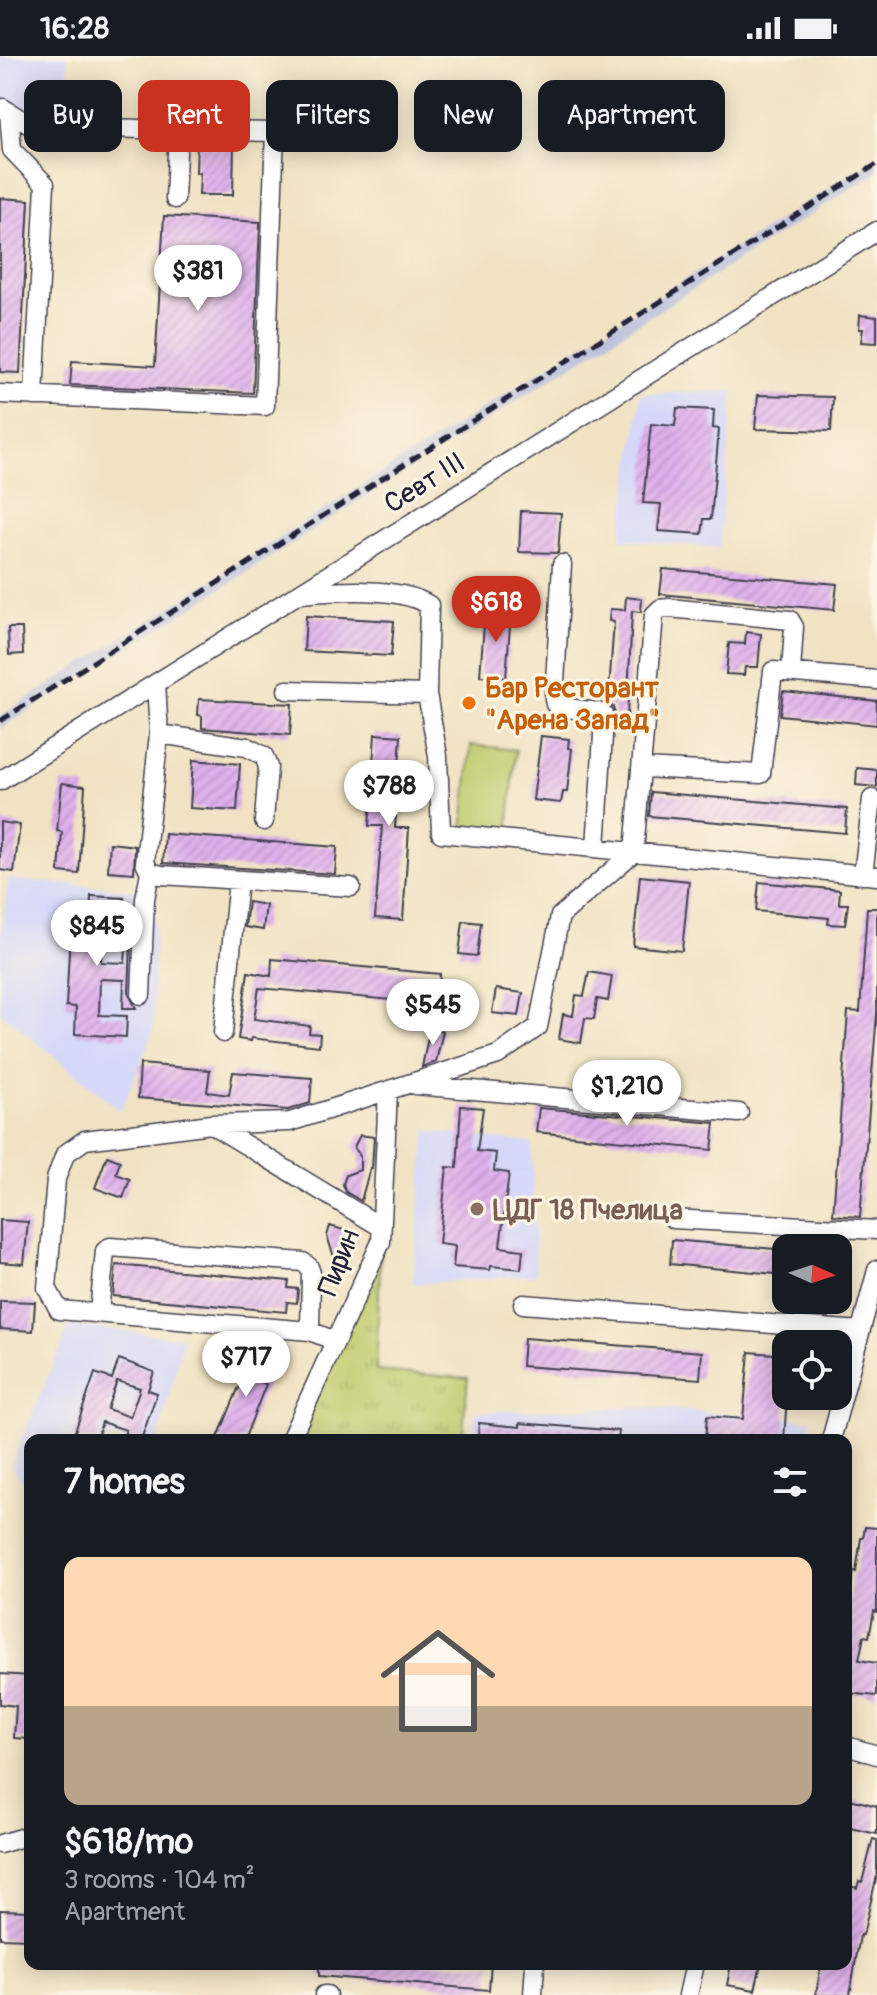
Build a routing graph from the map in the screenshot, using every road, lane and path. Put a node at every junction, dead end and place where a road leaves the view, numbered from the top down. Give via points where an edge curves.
1 (3, 108) edge
2 (138, 129) edge
3 (250, 131) edge
4 (177, 152) edge
5 (175, 199) dead end
6 (877, 231) edge
7 (0, 394) edge
8 (34, 396) junction
9 (562, 564) dead end
10 (298, 594) junction
11 (791, 672) junction
12 (877, 680) edge
13 (156, 683) junction
14 (287, 690) dead end
15 (427, 694) junction
16 (159, 734) junction
17 (642, 768) junction
18 (0, 781) edge
19 (872, 799) dead end
20 (264, 821) dead end
21 (596, 848) junction
22 (634, 852) junction
23 (150, 872) junction
24 (870, 876) edge
25 (238, 880) junction
26 (351, 887) dead end
27 (141, 995) dead end
28 (223, 1033) dead end
29 (408, 1085) junction
30 (388, 1091) junction
31 (739, 1113) dead end
32 (211, 1124) junction
33 (673, 1219) dead end
34 (381, 1227) junction
35 (877, 1230) edge
36 (877, 1270) edge
37 (523, 1304) dead end
38 (99, 1313) junction
39 (310, 1331) junction
40 (860, 1331) junction
41 (335, 1341) junction
42 (293, 1434) edge
43 (833, 1434) edge
44 (852, 1748) edge
45 (877, 1755) edge
46 (24, 1837) edge
47 (0, 1844) edge
48 (535, 1970) edge
49 (694, 1970) edge
50 (533, 1995) edge
51 (688, 1995) edge

1 - 2 street via 31,126
1 - 8 street via 12,150 45,184
3 - 8 street via 275,132 265,406
4 - 5 street
6 - 10 street, Севт III
7 - 8 street
9 - 21 street via 554,699 559,707 603,714
10 - 13 street, Севт III
10 - 15 street via 349,590 418,598 429,605
11 - 12 street
11 - 17 street via 770,675 761,774
11 - 17 street via 790,620 660,609 654,615
13 - 16 street
13 - 18 street, Севт III
14 - 15 street
15 - 21 street via 438,756 441,833
16 - 20 street via 247,747 264,756
16 - 23 street via 145,862
17 - 22 street
19 - 24 street
21 - 22 street
22 - 24 street
22 - 29 street via 560,916 538,1027 498,1055
23 - 25 street
23 - 27 street
25 - 26 street
25 - 28 street
29 - 30 street
29 - 31 street
30 - 32 street via 290,1122
30 - 34 street, Пирин
32 - 34 street
32 - 38 street via 85,1140 65,1154 56,1179 47,1288 59,1310
33 - 35 street
34 - 41 street, Пирин via 381,1242
36 - 40 street
37 - 40 street
38 - 39 street
38 - 39 street via 105,1251 110,1247 257,1258 309,1267
39 - 41 street
40 - 43 street
41 - 42 street, Пирин
44 - 45 street
46 - 47 street
48 - 50 street
49 - 51 street

